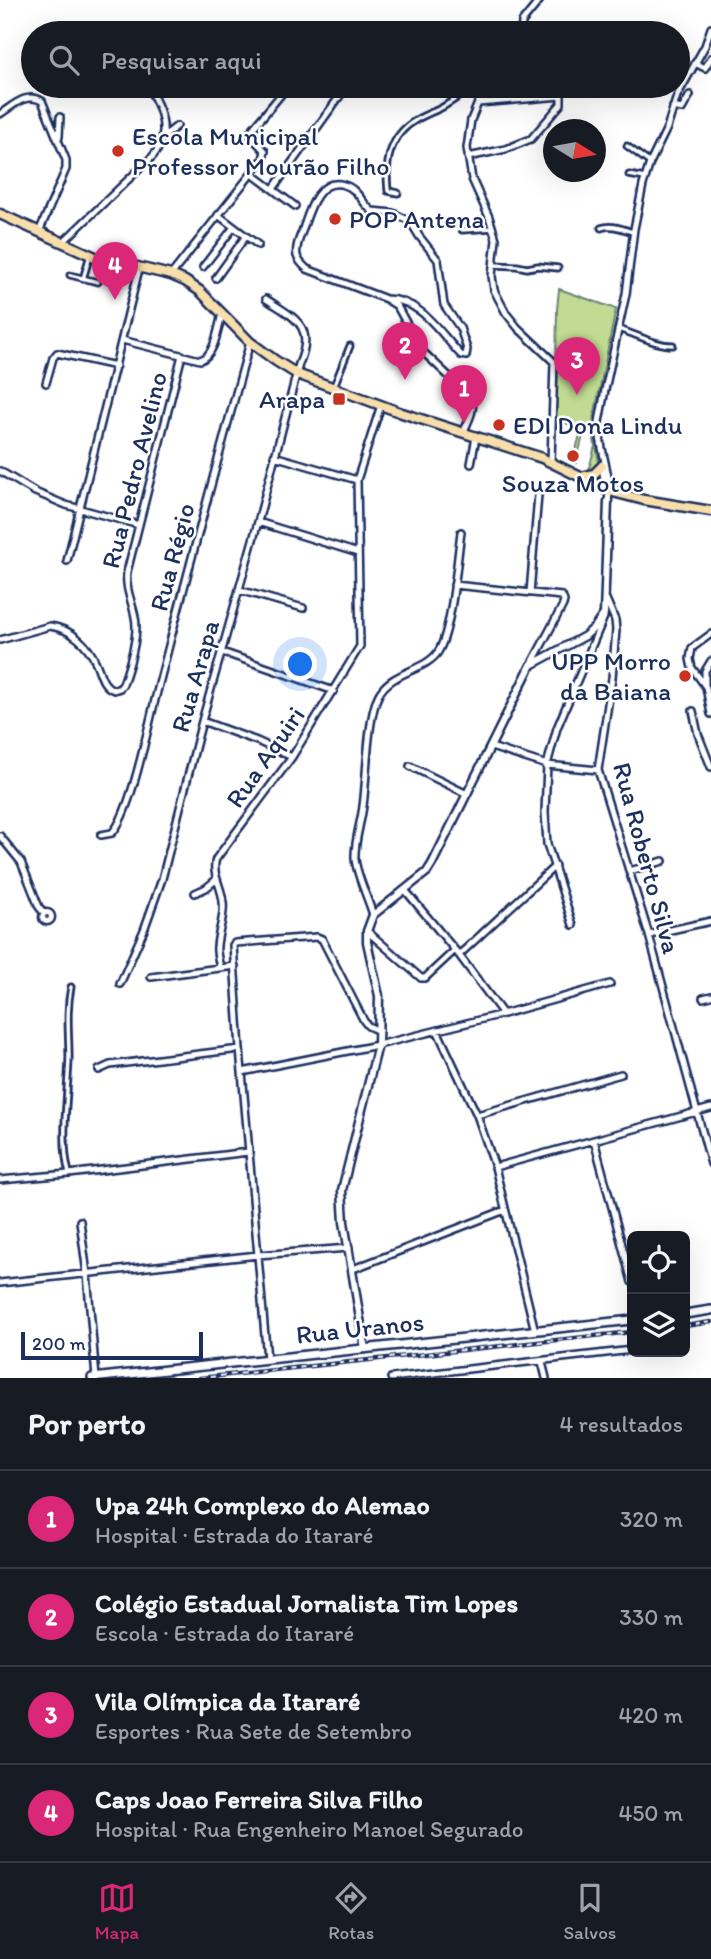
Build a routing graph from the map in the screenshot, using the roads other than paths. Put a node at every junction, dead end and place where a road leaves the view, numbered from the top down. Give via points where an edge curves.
1 (540, 0) edge
2 (528, 21) edge
3 (711, 28) edge
4 (711, 58) edge
5 (695, 63) junction
6 (690, 71) edge
7 (25, 98) edge
8 (33, 98) edge
9 (153, 98) edge
10 (278, 98) edge
11 (338, 98) edge
12 (458, 98) edge
13 (480, 98) edge
14 (537, 98) edge
15 (561, 98) edge
16 (676, 98) edge
17 (688, 98) edge
18 (478, 103) junction
19 (673, 107) junction
20 (0, 114) edge
21 (60, 117) dead end
22 (177, 126) dead end
23 (163, 137) junction
24 (59, 140) junction
25 (627, 146) dead end
26 (468, 157) junction
27 (650, 163) junction
28 (251, 173) junction
29 (629, 175) dead end
30 (645, 178) junction
31 (273, 189) junction
32 (398, 193) dead end
33 (295, 206) dead end
34 (0, 214) edge
35 (218, 215) junction
36 (234, 227) junction
37 (493, 228) junction
38 (601, 228) dead end
39 (462, 230) dead end
40 (39, 232) junction
41 (633, 232) junction
42 (246, 236) junction
43 (62, 243) junction
44 (258, 245) dead end
45 (90, 255) junction
46 (494, 265) junction
47 (203, 267) dead end
48 (558, 268) dead end
49 (139, 269) junction
50 (70, 275) dead end
51 (171, 275) junction
52 (216, 278) dead end
53 (83, 279) junction
54 (98, 282) dead end
55 (266, 299) dead end
56 (386, 299) junction
57 (222, 314) junction
58 (618, 328) junction
59 (122, 340) junction
60 (250, 342) junction
61 (673, 345) dead end
62 (350, 346) dead end
63 (182, 355) junction
64 (116, 366) junction
65 (297, 374) junction
66 (46, 383) dead end
67 (334, 388) junction
68 (381, 405) junction
69 (463, 433) junction
70 (476, 438) junction
71 (274, 456) junction
72 (551, 462) junction
73 (603, 462) junction
74 (471, 464) dead end
75 (0, 471) edge
76 (580, 477) junction
77 (357, 480) junction
78 (607, 491) junction
79 (538, 495) dead end
80 (608, 501) joint
81 (80, 510) junction
82 (711, 511) edge
83 (258, 522) junction
84 (139, 525) junction
85 (461, 532) dead end
86 (359, 553) junction
87 (68, 561) dead end
88 (454, 585) junction
89 (239, 590) junction
90 (530, 593) junction
91 (606, 599) junction
92 (303, 608) dead end
93 (604, 614) junction
94 (711, 634) edge
95 (0, 640) edge
96 (222, 652) junction
97 (711, 661) edge
98 (531, 665) junction
99 (705, 684) junction
100 (334, 691) junction
101 (692, 711) dead end
102 (711, 714) edge
103 (202, 721) junction
104 (491, 747) junction
105 (292, 757) junction
106 (547, 765) junction
107 (410, 766) dead end
108 (711, 767) edge
109 (598, 770) junction
110 (467, 793) junction
111 (101, 835) dead end
112 (0, 836) edge
113 (663, 861) dead end
114 (555, 866) junction
115 (630, 871) junction
116 (217, 878) junction
117 (405, 890) junction
118 (195, 893) dead end
119 (44, 913) dead end
120 (373, 915) junction
121 (711, 921) edge
122 (573, 925) dead end
123 (367, 931) junction
124 (649, 935) junction
125 (457, 952) junction
126 (235, 966) junction
127 (220, 968) junction
128 (151, 977) dead end
129 (120, 984) dead end
130 (610, 984) dead end
131 (71, 987) dead end
132 (711, 996) edge
133 (703, 998) dead end
134 (503, 1014) junction
135 (437, 1030) junction
136 (379, 1031) junction
137 (378, 1045) junction
138 (240, 1049) junction
139 (99, 1070) dead end
140 (242, 1072) junction
141 (621, 1074) dead end
142 (711, 1108) edge
143 (697, 1112) junction
144 (477, 1115) junction
145 (594, 1140) junction
146 (248, 1152) junction
147 (711, 1164) edge
148 (495, 1167) junction
149 (69, 1174) junction
150 (0, 1180) edge
151 (505, 1210) junction
152 (80, 1221) dead end
153 (349, 1248) junction
154 (258, 1255) junction
155 (627, 1263) edge
156 (353, 1269) junction
157 (87, 1274) junction
158 (0, 1283) edge
159 (711, 1310) edge
160 (690, 1313) edge
161 (627, 1321) edge
162 (535, 1331) junction
163 (365, 1349) junction
164 (627, 1351) edge
165 (267, 1359) junction
166 (542, 1362) junction
167 (457, 1374) edge
168 (94, 1378) edge
169 (391, 1378) edge
170 (546, 1378) edge

1 - 2 street
3 - 5 street
4 - 5 street via 705,68
5 - 6 street
7 - 20 street
8 - 24 street via 44,105
9 - 23 street via 162,114
10 - 28 street via 250,132 265,150
11 - 31 street
12 - 32 street via 416,120 397,136 386,173 388,191
13 - 18 street
14 - 18 street
15 - 26 street via 531,139
16 - 19 street
17 - 19 street via 681,110
18 - 26 street via 471,120
19 - 27 street
21 - 24 street
22 - 23 street
23 - 43 street via 153,156
24 - 40 street via 66,169
25 - 27 street
26 - 37 street
27 - 30 street
28 - 31 street
28 - 35 street
29 - 30 street
30 - 41 street
31 - 33 street
34 - 40 main road
35 - 36 street
35 - 51 street
36 - 42 street
36 - 47 street
37 - 39 street
37 - 46 street
38 - 41 street
40 - 43 main road
41 - 58 street
42 - 44 street
42 - 52 street
43 - 45 main road
45 - 49 main road
45 - 53 street
46 - 48 street
46 - 72 street via 494,290 506,313 554,362
49 - 51 main road
49 - 59 street
50 - 53 street
51 - 57 main road via 200,291
53 - 54 street
55 - 65 street, Rua Arapa via 302,327 306,343
56 - 56 street via 307,269 298,259 297,248 310,209 329,185 349,186 372,211 393,213 412,223 439,263 444,305 461,332 467,349 465,360 418,309 403,300
56 - 69 street via 397,306 421,350 471,397 473,407
57 - 60 main road
57 - 63 street via 207,357 200,360
58 - 61 street
58 - 73 street via 599,422
59 - 63 street
59 - 64 street
60 - 65 main road
60 - 111 street, Rua Régio via 133,784 120,824 112,833
62 - 67 street
63 - 84 street, Rua Pedro Avelino
64 - 66 street via 57,353
64 - 81 street
65 - 67 main road
65 - 71 street, Rua Arapa
67 - 68 main road
68 - 69 main road
68 - 77 street, Rua Aquiri
69 - 70 main road
70 - 72 main road
70 - 74 street
71 - 77 street
71 - 83 street, Rua Arapa
72 - 76 main road
73 - 76 main road via 594,474
73 - 78 street
75 - 81 street via 35,492
76 - 78 main road
77 - 86 street, Rua Aquiri
78 - 80 street
78 - 82 main road
79 - 90 street
80 - 91 street
81 - 84 street
81 - 87 street
83 - 86 street
83 - 89 street, Rua Arapa
84 - 95 street, Rua Pedro Avelino via 126,582 135,636 120,688 105,684 83,643 58,628 50,626
85 - 88 street
86 - 100 street, Rua Aquiri via 361,639
88 - 90 street
88 - 120 street via 439,651 430,661 387,684 375,707 355,853
89 - 92 street
89 - 96 street, Rua Arapa
90 - 98 street via 562,596 563,605
91 - 93 street
91 - 109 street, Rua Roberto Silva via 616,630
93 - 98 street via 585,636
93 - 106 street via 557,727
94 - 99 street via 690,654 692,668
96 - 100 street
96 - 103 street, Rua Arapa
97 - 99 street
98 - 104 street
99 - 102 street
100 - 105 street, Rua Aquiri
101 - 108 street
103 - 105 street
103 - 129 street, Rua Arapa via 162,879
104 - 106 street
104 - 110 street
105 - 116 street, Rua Aquiri via 219,853 214,864
106 - 109 street
106 - 114 street via 546,832
107 - 110 street
109 - 115 street, Rua Roberto Silva
110 - 117 street via 430,868
112 - 119 street via 21,862
113 - 115 street
114 - 122 street
114 - 125 street
115 - 124 street, Rua Roberto Silva
116 - 118 street
116 - 127 street, Rua Aquiri via 224,906 216,945
117 - 120 street
117 - 125 street
120 - 123 street
121 - 124 street
123 - 125 street via 421,978
123 - 136 street via 379,996
124 - 143 street, Rua Roberto Silva
125 - 134 street
126 - 127 street
126 - 136 street via 235,943 322,939 364,1021
126 - 138 street
127 - 128 street
130 - 134 street
131 - 149 street via 65,1125
132 - 133 street
134 - 135 street
135 - 137 street
135 - 144 street
136 - 137 street
137 - 140 street
137 - 153 street via 342,1190
138 - 139 street
138 - 140 street
140 - 146 street
141 - 144 street
142 - 143 street
143 - 145 street
143 - 147 street, Rua Roberto Silva
144 - 148 street
145 - 148 street
145 - 155 street
146 - 149 street
146 - 154 street
148 - 151 street
149 - 150 street
151 - 156 street
151 - 162 street
152 - 157 street
153 - 154 street
153 - 156 street
154 - 157 street
154 - 165 street
156 - 163 street
157 - 158 street
157 - 168 street
159 - 160 main road
161 - 162 main road, Rua Uranos
162 - 163 main road, Rua Uranos
163 - 165 main road, Rua Uranos
164 - 166 street
165 - 168 main road, Rua Uranos
166 - 167 street
166 - 170 street
167 - 169 street

